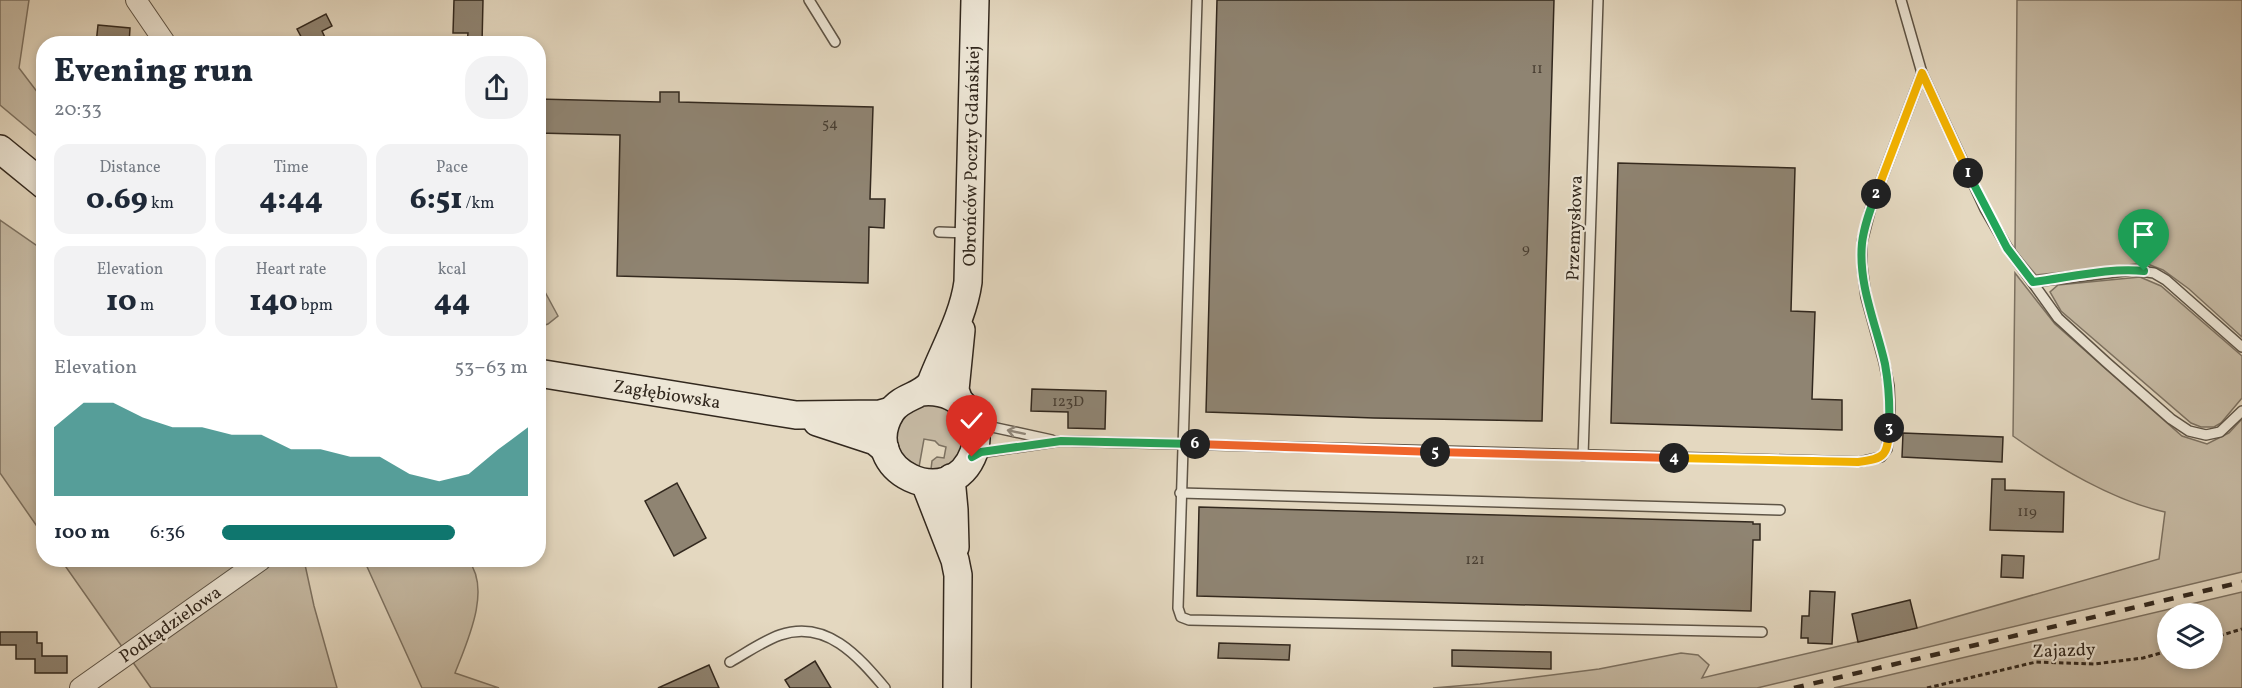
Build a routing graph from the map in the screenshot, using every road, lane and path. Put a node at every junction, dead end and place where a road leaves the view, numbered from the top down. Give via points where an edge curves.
1 (136, 0) edge
2 (809, 0) edge
3 (975, 0) edge
4 (1197, 0) edge
5 (1598, 0) edge
6 (1901, 0) edge
7 (161, 36) edge
8 (835, 42) dead end
9 (1922, 73) junction
10 (0, 149) edge
11 (36, 178) edge
12 (939, 232) dead end
13 (969, 233) junction
14 (2033, 282) junction
15 (963, 311) junction
16 (2242, 347) edge
17 (546, 375) edge
18 (921, 392) junction
19 (966, 410) junction
20 (891, 411) junction
21 (2242, 411) edge
22 (796, 415) junction
23 (1061, 441) junction
24 (1183, 444) junction
25 (885, 449) junction
26 (1583, 456) junction
27 (972, 457) junction
28 (938, 481) junction
29 (1180, 494) junction
30 (1780, 510) dead end
31 (251, 567) edge
32 (2242, 629) edge
33 (1762, 632) dead end
34 (2223, 635) edge
35 (2157, 654) edge
36 (730, 662) dead end
37 (80, 688) edge
38 (885, 688) edge
39 (957, 688) edge
40 (1927, 688) edge

1 - 7 street
2 - 8 lane
3 - 13 main road, Obrońców Poczty Gdańskiej
4 - 24 lane
5 - 26 lane, Przemysłowa
6 - 9 lane
9 - 14 lane via 1985,209 2007,248
9 - 26 lane via 1871,207 1862,242 1866,297 1889,386 1887,449 1881,457 1858,462
10 - 11 main road
12 - 13 lane
13 - 15 main road, Obrońców Poczty Gdańskiej
14 - 16 lane via 2133,270 2154,273
14 - 21 lane via 2058,318 2188,431 2206,435 2220,432
15 - 18 main road, Obrońców Poczty Gdańskiej via 931,382
15 - 19 main road, Obrońców Poczty Gdańskiej via 956,390
17 - 22 main road, Zagłębiowska
18 - 19 main road via 938,391
18 - 20 main road via 908,396
23 -> 19 lane via 982,426
19 - 27 main road via 976,434
20 - 22 main road, Zagłębiowska
20 - 25 main road via 885,426
22 - 25 main road, Zagłębiowska via 875,441
23 - 24 lane
23 - 27 lane via 981,452
24 - 26 lane
24 - 29 lane
25 - 28 main road via 904,476
27 - 28 main road via 963,469
28 - 39 main road via 959,591
29 - 30 lane
29 - 33 lane via 1178,608 1181,617 1189,620
31 - 37 street, Podkądzielowa
32 - 34 path
35 - 40 path, Zajazdy via 2094,664 2036,662
36 - 38 lane via 778,636 807,631 849,649

